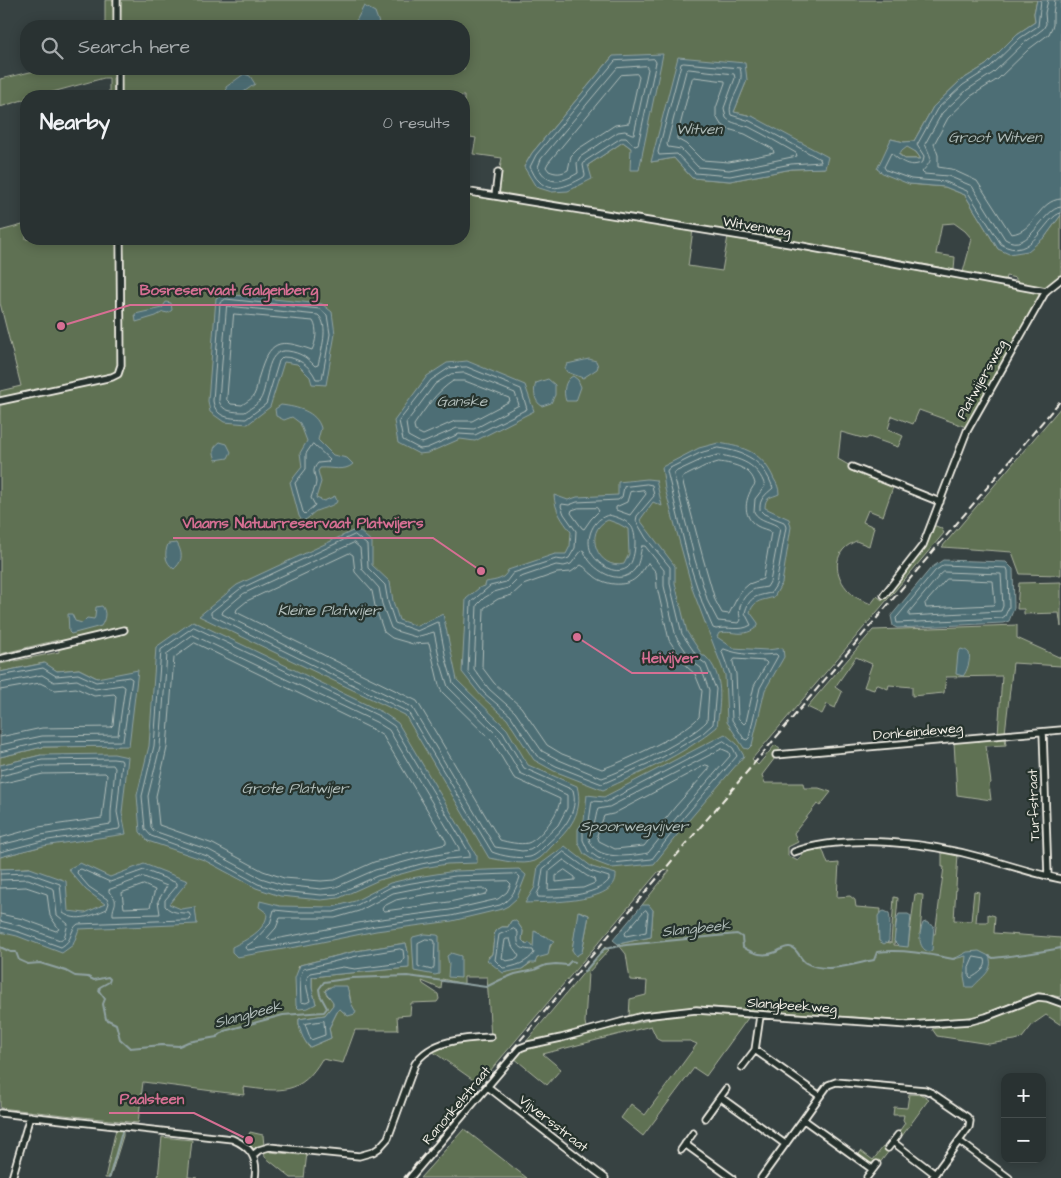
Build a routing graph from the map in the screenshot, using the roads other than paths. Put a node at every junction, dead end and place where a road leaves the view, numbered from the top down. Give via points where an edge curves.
1 (117, 0) edge
2 (117, 20) edge
3 (118, 75) edge
4 (118, 90) edge
5 (498, 172) dead end
6 (470, 192) edge
7 (495, 196) junction
8 (120, 245) edge
9 (1061, 279) edge
10 (1046, 291) junction
11 (0, 401) edge
12 (852, 467) dead end
13 (940, 502) junction
14 (884, 595) dead end
15 (124, 630) dead end
16 (0, 659) edge
17 (1061, 730) edge
18 (1043, 732) junction
19 (776, 755) dead end
20 (794, 852) dead end
21 (1048, 876) junction
22 (1061, 879) edge
23 (1061, 1003) edge
24 (760, 1016) junction
25 (491, 1037) dead end
26 (520, 1048) joint
27 (755, 1050) junction
28 (742, 1067) dead end
29 (488, 1087) junction
30 (726, 1089) dead end
31 (720, 1096) junction
32 (820, 1096) junction
33 (0, 1112) edge
34 (30, 1116) junction
35 (705, 1118) dead end
36 (804, 1120) junction
37 (693, 1133) dead end
38 (898, 1135) dead end
39 (893, 1142) junction
40 (959, 1142) junction
41 (686, 1144) junction
42 (785, 1144) junction
43 (888, 1148) dead end
44 (681, 1150) dead end
45 (253, 1155) junction
46 (877, 1164) dead end
47 (872, 1170) junction
48 (933, 1176) edge
49 (867, 1177) edge
50 (12, 1178) edge
51 (255, 1178) edge
52 (410, 1178) edge
53 (605, 1178) edge
54 (732, 1178) edge
55 (762, 1178) edge
56 (1009, 1178) edge

1 - 2 street
3 - 4 street
5 - 7 street
6 - 7 street, Witvenweg
7 - 10 street, Witvenweg via 812,248
8 - 11 street via 121,365 118,374
9 - 10 street, Platwijersweg
10 - 13 street, Platwijersweg via 967,431
12 - 13 street
13 - 14 street, Platwijersweg via 923,545
15 - 16 street
17 - 18 street, Donkeindeweg
18 - 19 street, Donkeindeweg
18 - 21 street, Turfstraat
20 - 21 street via 823,845 909,844 962,852
21 - 22 street
23 - 24 street, Slangbeekweg via 1038,997 971,1021 930,1025
24 - 26 street, Slangbeekweg via 696,1010 663,1013
24 - 27 street
25 - 45 street via 471,1038 435,1047 419,1058 388,1138 373,1152 359,1156 269,1147
26 - 29 street, Ranonkelstraat
27 - 28 street
27 - 32 street
29 - 52 street, Ranonkelstraat
29 - 53 street, Vijversstraat
30 - 31 street
31 - 35 street
31 - 42 street
32 - 36 street
32 - 40 street via 828,1085 836,1082 932,1092 970,1121 970,1127
33 - 34 street
34 - 45 street via 226,1138 238,1141
34 - 50 street
36 - 42 street
36 - 47 street
37 - 41 street
38 - 39 street
39 - 43 street
39 - 48 street
40 - 48 street
40 - 56 street
41 - 44 street
41 - 54 street
42 - 55 street
45 - 51 street
46 - 47 street
47 - 49 street

